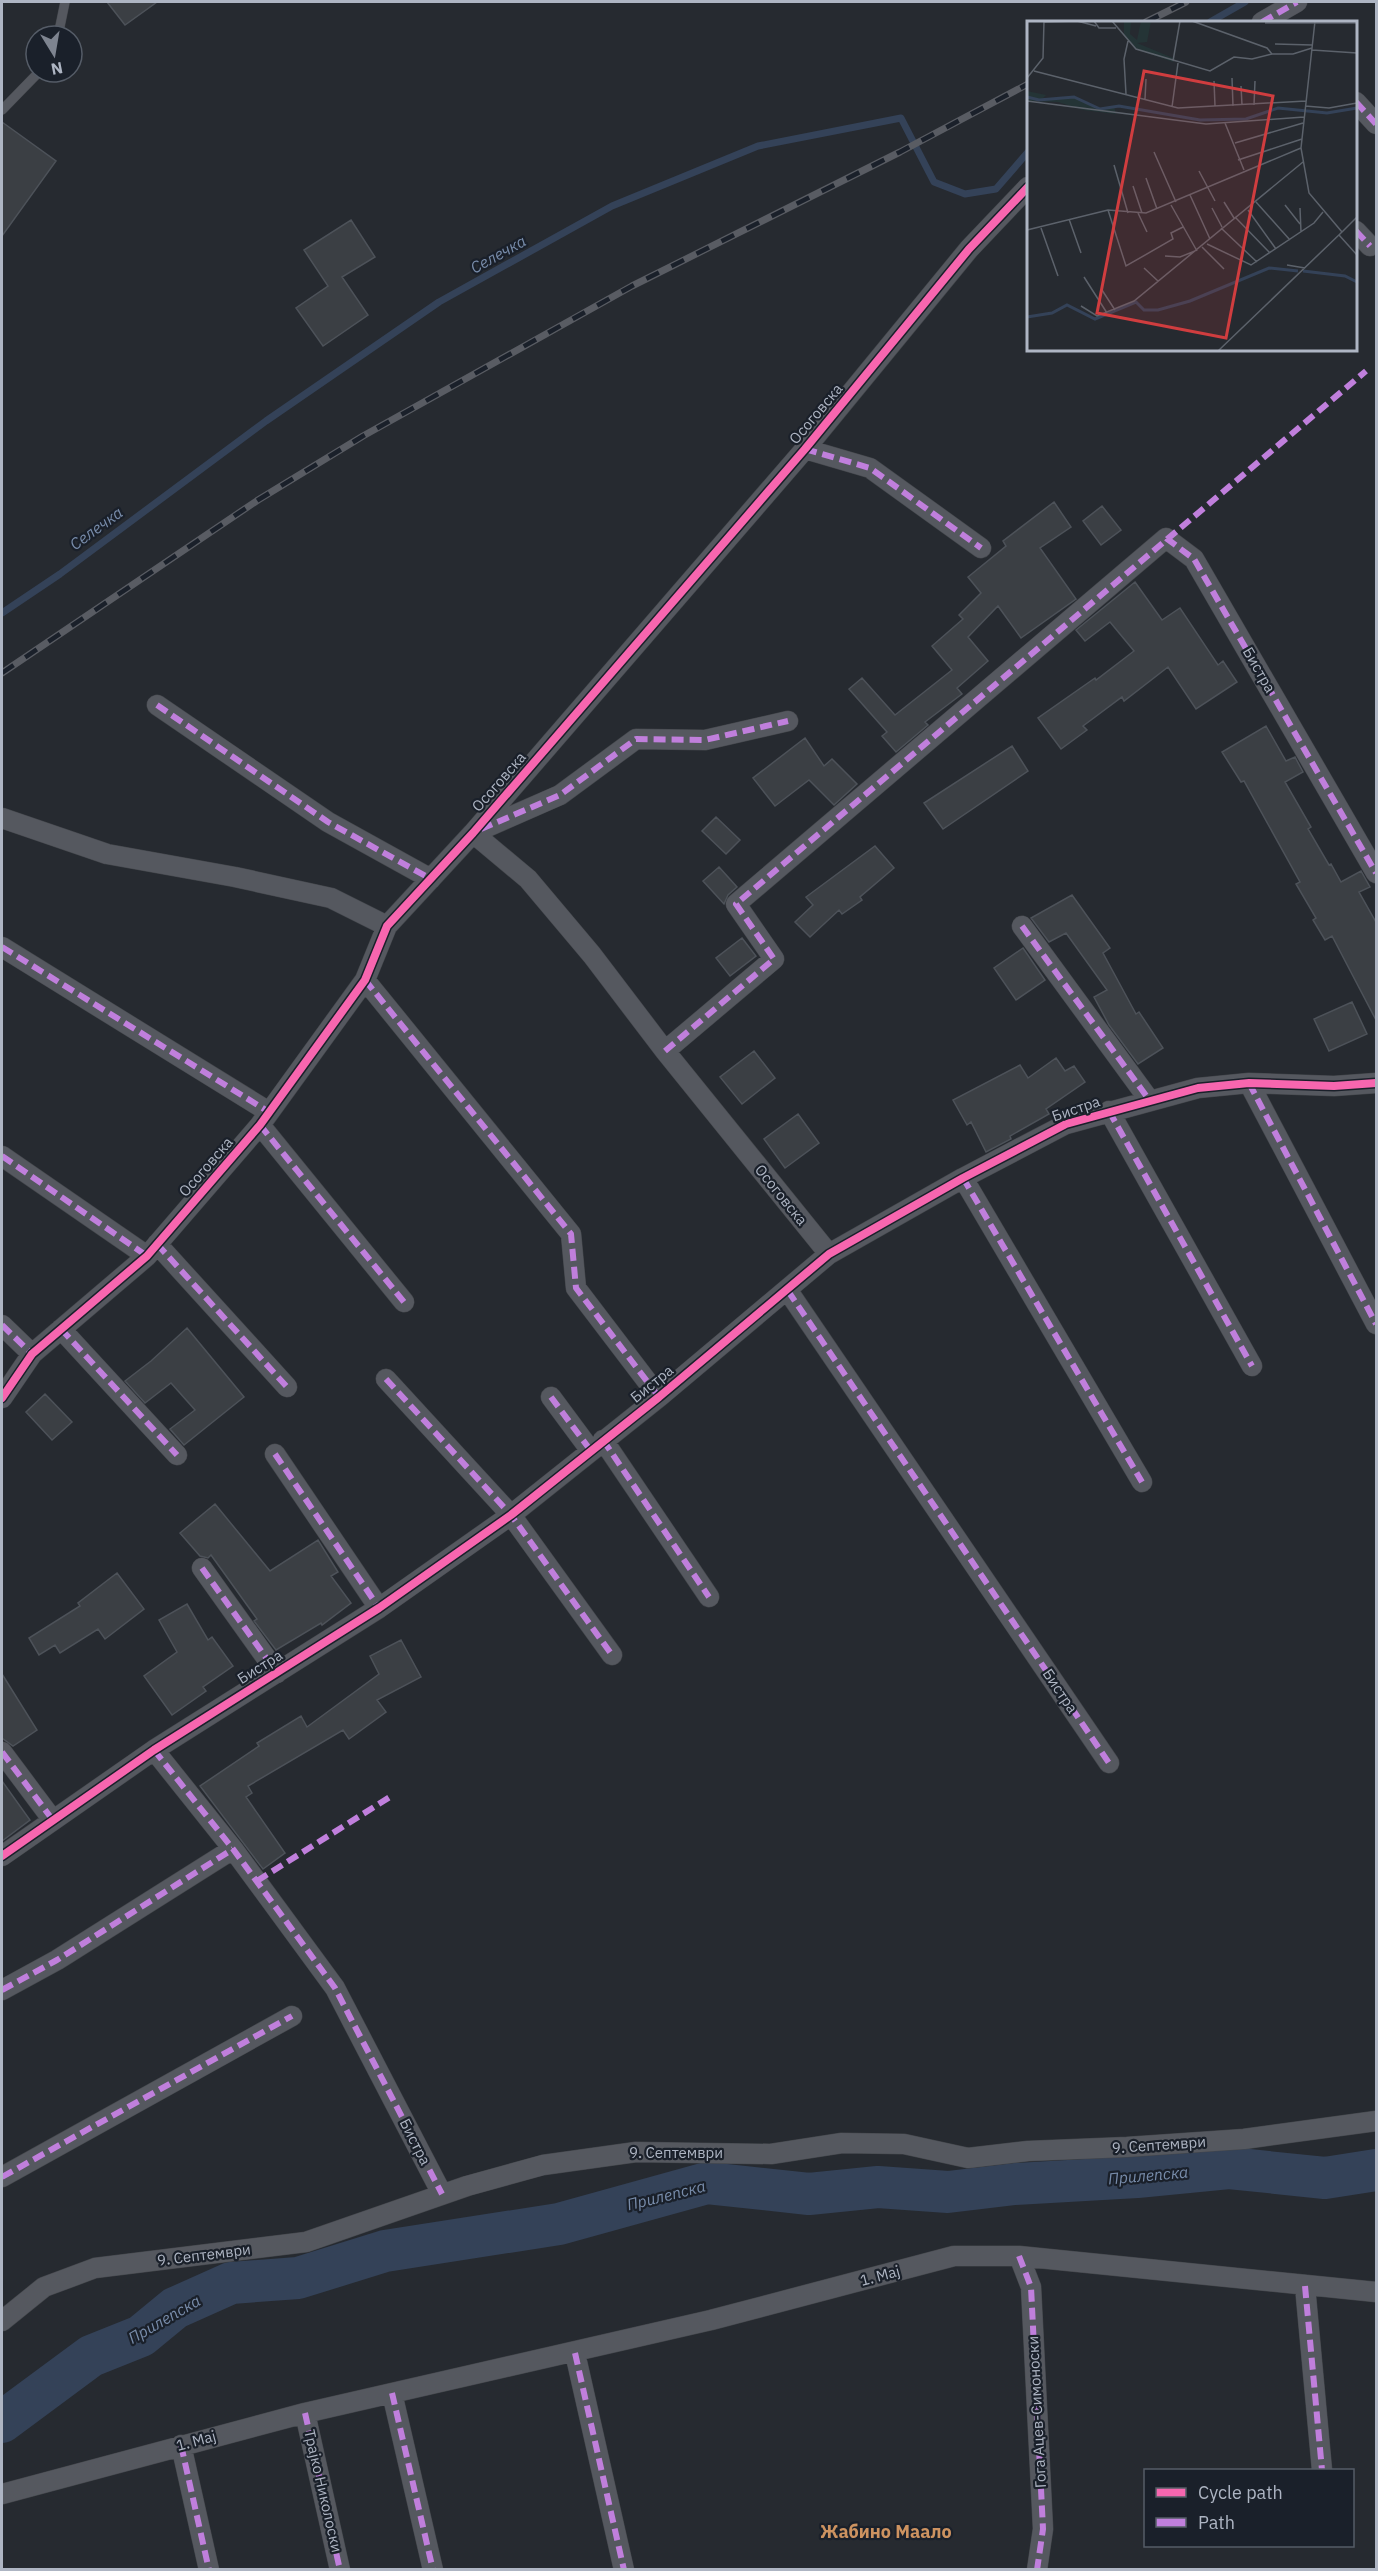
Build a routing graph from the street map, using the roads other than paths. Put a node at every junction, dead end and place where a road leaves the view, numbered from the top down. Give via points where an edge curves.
1 (65, 2) edge
2 (1297, 2) edge
3 (1272, 20) edge
4 (60, 24) edge
5 (27, 84) edge
6 (1357, 103) edge
7 (2, 110) edge
8 (1377, 124) edge
9 (1027, 189) edge
10 (1357, 232) edge
11 (1370, 246) dead end
12 (806, 448) junction
13 (981, 548) dead end
14 (157, 705) dead end
15 (788, 721) dead end
16 (2, 819) edge
17 (472, 833) junction
18 (1377, 873) edge
19 (431, 879) junction
20 (387, 926) junction
21 (1022, 926) dead end
22 (2, 947) edge
23 (365, 980) junction
24 (665, 1051) junction
25 (1249, 1083) junction
26 (1377, 1083) edge
27 (1150, 1101) junction
28 (1109, 1111) junction
29 (264, 1119) junction
30 (2, 1156) edge
31 (963, 1178) junction
32 (152, 1250) junction
33 (829, 1254) junction
34 (788, 1291) junction
35 (404, 1302) dead end
36 (1377, 1324) edge
37 (2, 1325) edge
38 (61, 1329) junction
39 (32, 1354) junction
40 (1252, 1366) dead end
41 (387, 1379) dead end
42 (287, 1387) dead end
43 (551, 1397) dead end
44 (659, 1397) junction
45 (2, 1398) edge
46 (597, 1445) junction
47 (275, 1454) dead end
48 (177, 1455) dead end
49 (1142, 1482) dead end
50 (511, 1515) junction
51 (202, 1568) dead end
52 (709, 1597) dead end
53 (379, 1608) junction
54 (612, 1655) dead end
55 (277, 1673) junction
56 (154, 1750) junction
57 (2, 1752) edge
58 (1109, 1763) dead end
59 (52, 1819) junction
60 (233, 1849) junction
61 (2, 1856) edge
62 (2, 1990) edge
63 (292, 2016) dead end
64 (1377, 2121) edge
65 (2, 2177) edge
66 (442, 2194) junction
67 (1019, 2256) junction
68 (1305, 2286) junction
69 (1377, 2292) edge
70 (2, 2321) edge
71 (575, 2353) junction
72 (392, 2393) junction
73 (305, 2413) junction
74 (181, 2445) junction
75 (1322, 2469) edge
76 (2, 2494) edge
77 (209, 2570) edge
78 (340, 2570) edge
79 (433, 2570) edge
80 (624, 2570) edge
81 (1037, 2570) edge

1 - 4 lane
2 - 3 street
5 - 7 lane
6 - 8 street
9 - 12 street, Осоговска via 969,249
10 - 11 street
12 - 13 street, Осоговска via 870,468
12 - 17 street, Осоговска
14 - 19 street via 328,822
15 - 17 street, Осоговска via 705,740 636,739 560,795
16 - 20 street via 107,854 331,898
17 - 19 street, Осоговска
17 - 24 street, Осоговска via 528,879
18 - 24 street, Бистра via 1194,559 1166,538 736,904 774,959
19 - 20 street, Осоговска
20 - 23 street, Осоговска
21 - 27 street
22 - 29 street
23 - 29 street, Осоговска
23 - 44 street via 571,1234 576,1288
24 - 33 street, Осоговска
25 - 26 street, Бистра
25 - 27 street, Бистра via 1198,1088
25 - 36 street
27 - 28 street, Бистра
28 - 31 street, Бистра via 1066,1124
28 - 40 street, Бистра
29 - 32 street, Осоговска
29 - 35 street
30 - 32 street
31 - 33 street, Бистра
31 - 49 street
32 - 38 street, Осоговска
32 - 42 street
33 - 34 street, Бистра
34 - 44 street, Бистра
34 - 58 street, Бистра
37 - 39 street
38 - 39 street, Осоговска
38 - 48 street
39 - 45 street, Осоговска
41 - 50 street
43 - 46 street
44 - 46 street, Бистра
46 - 50 street, Бистра
46 - 52 street
47 - 53 street
50 - 53 street, Бистра
50 - 54 street
51 - 55 street, Бистра
53 - 55 street, Бистра
55 - 56 street, Бистра
56 - 59 street, Бистра
56 - 60 street, Бистра
57 - 59 street
59 - 61 street, Бистра
60 - 62 street via 57,1960
60 - 66 street, Бистра via 335,1988
63 - 65 street
64 - 66 street, 9. Септември via 1244,2139 968,2158 904,2144 873,2143 842,2143 771,2154 636,2152 543,2165
66 - 70 street, 9. Септември via 306,2242 95,2268 44,2287
67 - 68 street, 1. Мај
67 - 71 street, 1. Мај via 954,2256
67 - 81 street, Гога Ацев-Симоноски via 1031,2287 1043,2529
68 - 69 street, 1. Мај
68 - 75 street
71 - 72 street, 1. Мај
71 - 80 street
72 - 73 street, 1. Мај
72 - 79 street
73 - 74 street, 1. Мај
73 - 78 street, Трајко Николоски
74 - 76 street, 1. Мај
74 - 77 street

